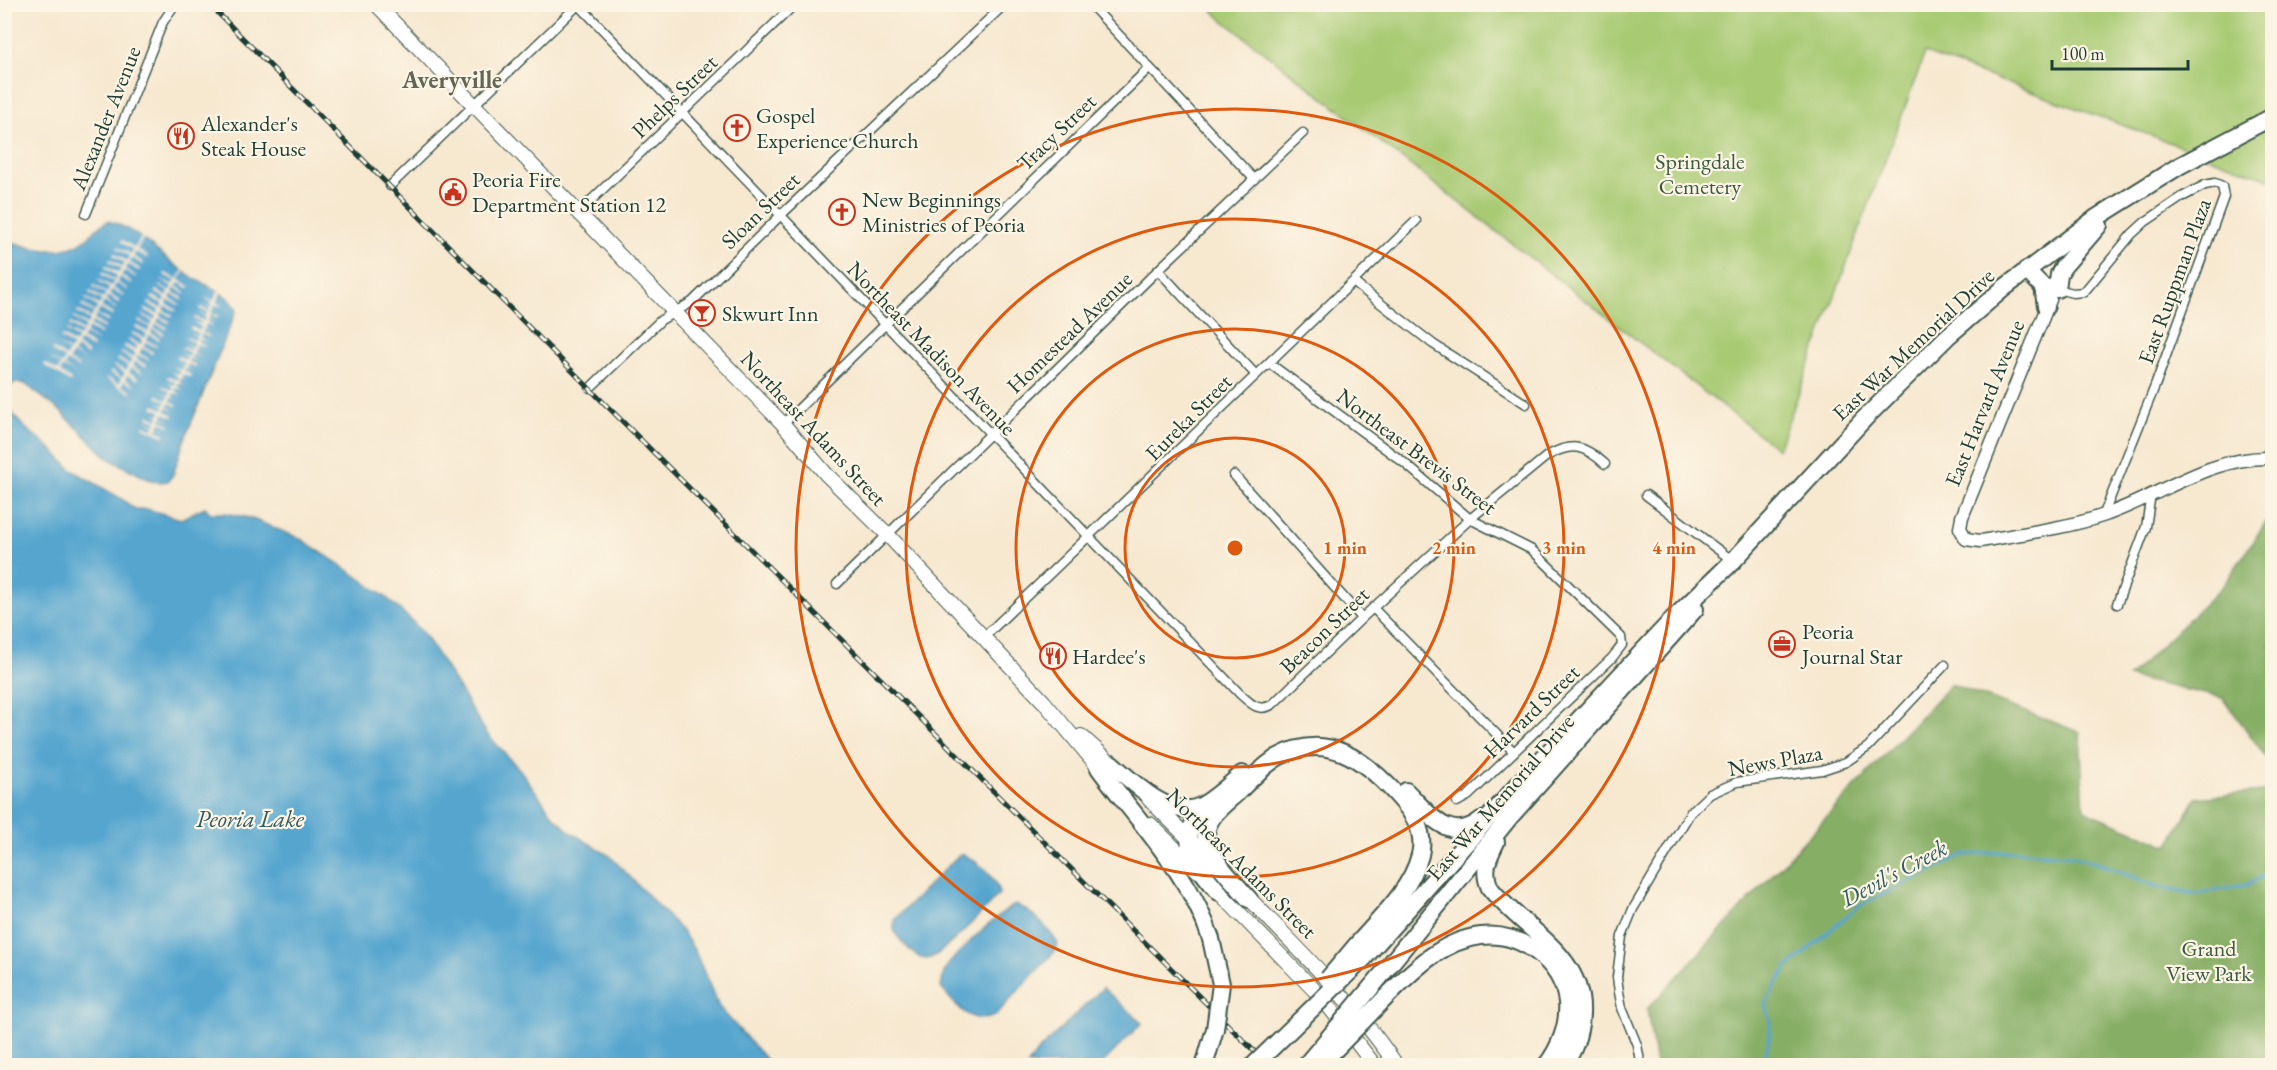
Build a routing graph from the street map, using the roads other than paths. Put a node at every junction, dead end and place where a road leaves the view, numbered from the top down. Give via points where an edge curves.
1 (175, 4) edge
2 (795, 4) edge
3 (1005, 4) edge
4 (1090, 4) edge
5 (376, 5) edge
6 (578, 5) edge
7 (1149, 68) junction
8 (474, 104) junction
9 (683, 113) junction
10 (2272, 117) edge
11 (1303, 133) dead end
12 (1254, 179) junction
13 (390, 186) dead end
14 (2146, 186) junction
15 (578, 213) junction
16 (86, 214) dead end
17 (781, 215) junction
18 (1416, 221) dead end
19 (1158, 270) junction
20 (2026, 270) junction
21 (1353, 282) junction
22 (2050, 288) junction
23 (2046, 306) joint
24 (675, 312) junction
25 (884, 324) junction
26 (1269, 363) junction
27 (1256, 375) junction
28 (590, 388) dead end
29 (1526, 404) dead end
30 (783, 424) junction
31 (989, 435) junction
32 (2272, 442) edge
33 (2269, 458) edge
34 (1605, 464) dead end
35 (1234, 475) dead end
36 (2151, 494) junction
37 (1646, 495) dead end
38 (2103, 516) junction
39 (1470, 519) junction
40 (887, 534) junction
41 (1088, 538) junction
42 (1733, 561) junction
43 (837, 584) dead end
44 (2117, 604) dead end
45 (1373, 608) junction
46 (1362, 618) junction
47 (984, 637) junction
48 (1622, 640) joint
49 (1945, 665) dead end
50 (1265, 709) joint
51 (1514, 752) junction
52 (1257, 763) junction
53 (1105, 766) junction
54 (1532, 781) junction
55 (1457, 802) dead end
56 (1189, 838) junction
57 (1219, 892) junction
58 (1249, 899) junction
59 (1359, 953) junction
60 (1256, 1063) edge
61 (1204, 1065) edge
62 (1305, 1065) edge
63 (1319, 1065) edge
64 (1375, 1065) edge
65 (1396, 1065) edge
66 (1546, 1065) edge
67 (1563, 1065) edge
68 (1641, 1065) edge

1 - 16 street, Alexander Avenue via 163,22
2 - 9 street, Phelps Street
3 - 17 street, Sloan Street
4 - 7 street
5 - 8 main road, Northeast Adams Street
6 - 8 street
6 - 9 street, Northeast Madison Avenue
7 - 12 street
7 - 25 street, Tracy Street
8 - 13 street
8 - 15 main road, Northeast Adams Street
9 - 15 street, Phelps Street
9 - 17 street, Northeast Madison Avenue
10 - 14 highway, East War Memorial Drive
11 - 12 street, Homestead Avenue
12 - 19 street, Homestead Avenue
14 - 20 highway, East War Memorial Drive
14 - 22 highway via 2109,215 2078,248
15 - 24 main road, Northeast Adams Street
17 - 24 street, Sloan Street via 692,302
17 - 25 street, Northeast Madison Avenue
18 - 21 street, Eureka Street
19 - 27 street
19 - 31 street, Homestead Avenue
20 - 22 highway
20 - 42 highway, East War Memorial Drive via 1902,380
21 - 26 street, Eureka Street
21 - 29 street via 1432,344
22 - 23 highway
22 - 38 street, East Ruppman Plaza via 2084,292 2151,217 2209,184 2224,189 2185,306
23 - 38 street, East Harvard Avenue via 1960,526 1970,541 1980,541
24 - 28 street, Sloan Street via 660,320
24 - 30 main road, Northeast Adams Street
25 - 30 street, Tracy Street
25 - 31 street, Northeast Madison Avenue
26 - 27 street, Eureka Street
26 - 39 street, Northeast Brevis Street via 1402,461
27 - 41 street, Eureka Street
30 - 40 main road, Northeast Adams Street via 826,474
31 - 40 street, Homestead Avenue
31 - 41 street, Northeast Madison Avenue
32 - 33 street
33 - 36 street via 2224,463
34 - 39 street, Beacon Street via 1577,447 1560,449
35 - 46 street
36 - 38 street
36 - 44 street via 2146,527
37 - 42 street
39 - 45 street, Beacon Street
39 - 48 street, Northeast Brevis Street via 1532,550
40 - 43 street, Homestead Avenue
40 - 47 main road, Northeast Adams Street
41 - 47 street, Eureka Street
41 - 50 street, Northeast Madison Avenue via 1240,694 1252,705
42 - 54 highway, East War Memorial Drive via 1682,626
45 - 46 street, Beacon Street
45 - 51 street
46 - 50 street, Beacon Street
47 - 53 main road, Northeast Adams Street
48 - 51 street, Harvard Street via 1612,658
49 - 68 street, News Plaza via 1868,747 1846,762 1822,770 1737,782 1710,794 1690,813 1633,909 1622,936 1617,976
51 - 55 street, Harvard Street
52 - 53 highway via 1210,800 1189,810 1157,800
52 - 54 highway via 1277,748 1299,740 1325,739 1349,745 1369,756 1439,823 1460,830 1476,824
52 - 56 highway via 1196,819
53 - 56 main road, Northeast Adams Street
53 - 57 main road, Northeast Adams Street via 1134,808
53 - 61 highway, bridge via 1184,881 1211,939 1221,984 1215,1029
54 - 59 highway, East War Memorial Drive
54 - 62 highway, East War Memorial Drive, bridge via 1380,978
54 - 67 highway via 1500,834 1485,876 1493,891 1559,953 1576,982 1581,1003 1580,1025 1574,1048
56 - 57 highway via 1199,869
56 - 58 main road, Northeast Adams Street
57 - 64 main road, Northeast Adams Street via 1323,999
58 - 59 highway via 1208,845 1206,833 1212,817 1278,757 1312,747 1348,754 1373,771 1411,810 1421,835 1420,857 1409,881
58 - 65 main road, Northeast Adams Street via 1334,986
59 - 60 highway, bridge
63 - 66 highway, bridge via 1428,958 1462,940 1490,935 1523,943 1555,972 1567,1000 1564,1032

